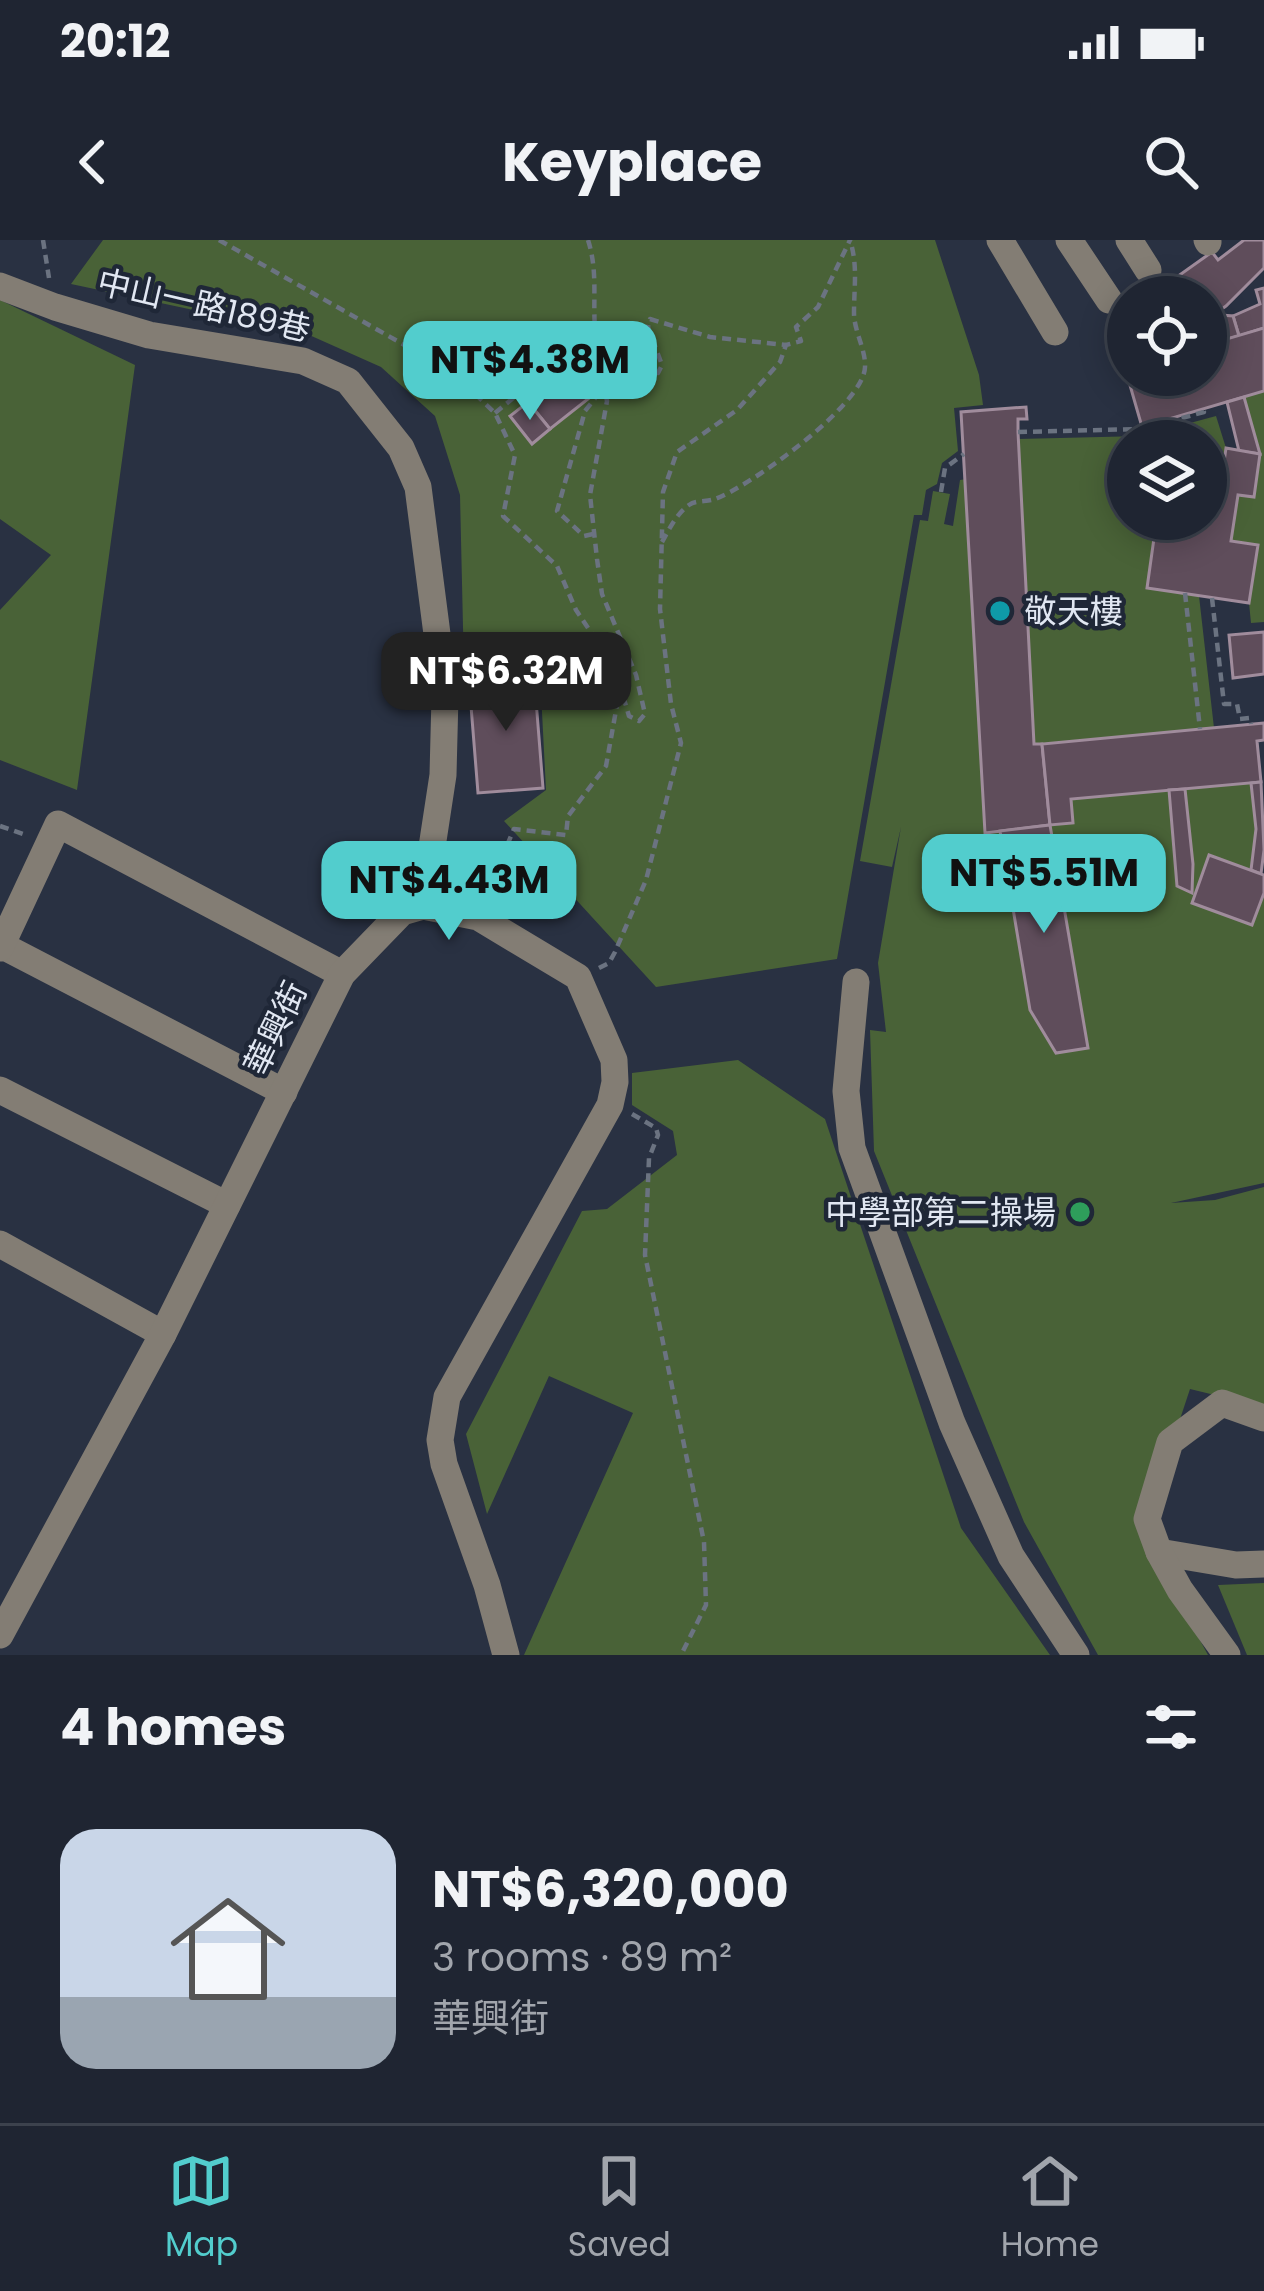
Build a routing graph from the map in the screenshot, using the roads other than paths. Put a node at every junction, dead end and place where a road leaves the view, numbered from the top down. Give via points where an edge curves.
1 (1000, 240) edge
2 (1069, 240) edge
3 (1129, 240) edge
4 (1148, 269) dead end
5 (0, 286) edge
6 (1107, 297) edge
7 (1055, 332) dead end
8 (423, 906) junction
9 (1, 946) edge
10 (342, 974) junction
11 (856, 982) dead end
12 (0, 1090) edge
13 (284, 1092) junction
14 (227, 1205) junction
15 (0, 1244) edge
16 (163, 1334) junction
17 (1264, 1418) edge
18 (1159, 1552) junction
19 (1264, 1564) edge
20 (0, 1635) edge
21 (506, 1655) edge
22 (1076, 1655) edge
23 (1227, 1655) edge

1 - 7 street
2 - 6 street
3 - 4 street
5 - 8 street, 中山一路189巷 via 148,335 303,362 348,381 401,448 418,487 445,696 443,775
8 - 10 street, 華興街 via 401,912
8 - 21 street via 478,917 578,976 614,1060 610,1105 447,1397 444,1464
9 - 10 street via 58,824
9 - 13 street
10 - 13 street, 華興街
11 - 22 street via 846,1091 852,1148 960,1442 1011,1556
12 - 14 street
13 - 14 street, 華興街
14 - 16 street, 華興街
15 - 16 street
16 - 20 street, 華興街
17 - 18 street via 1222,1402 1170,1442 1147,1519
18 - 19 street
18 - 23 street

